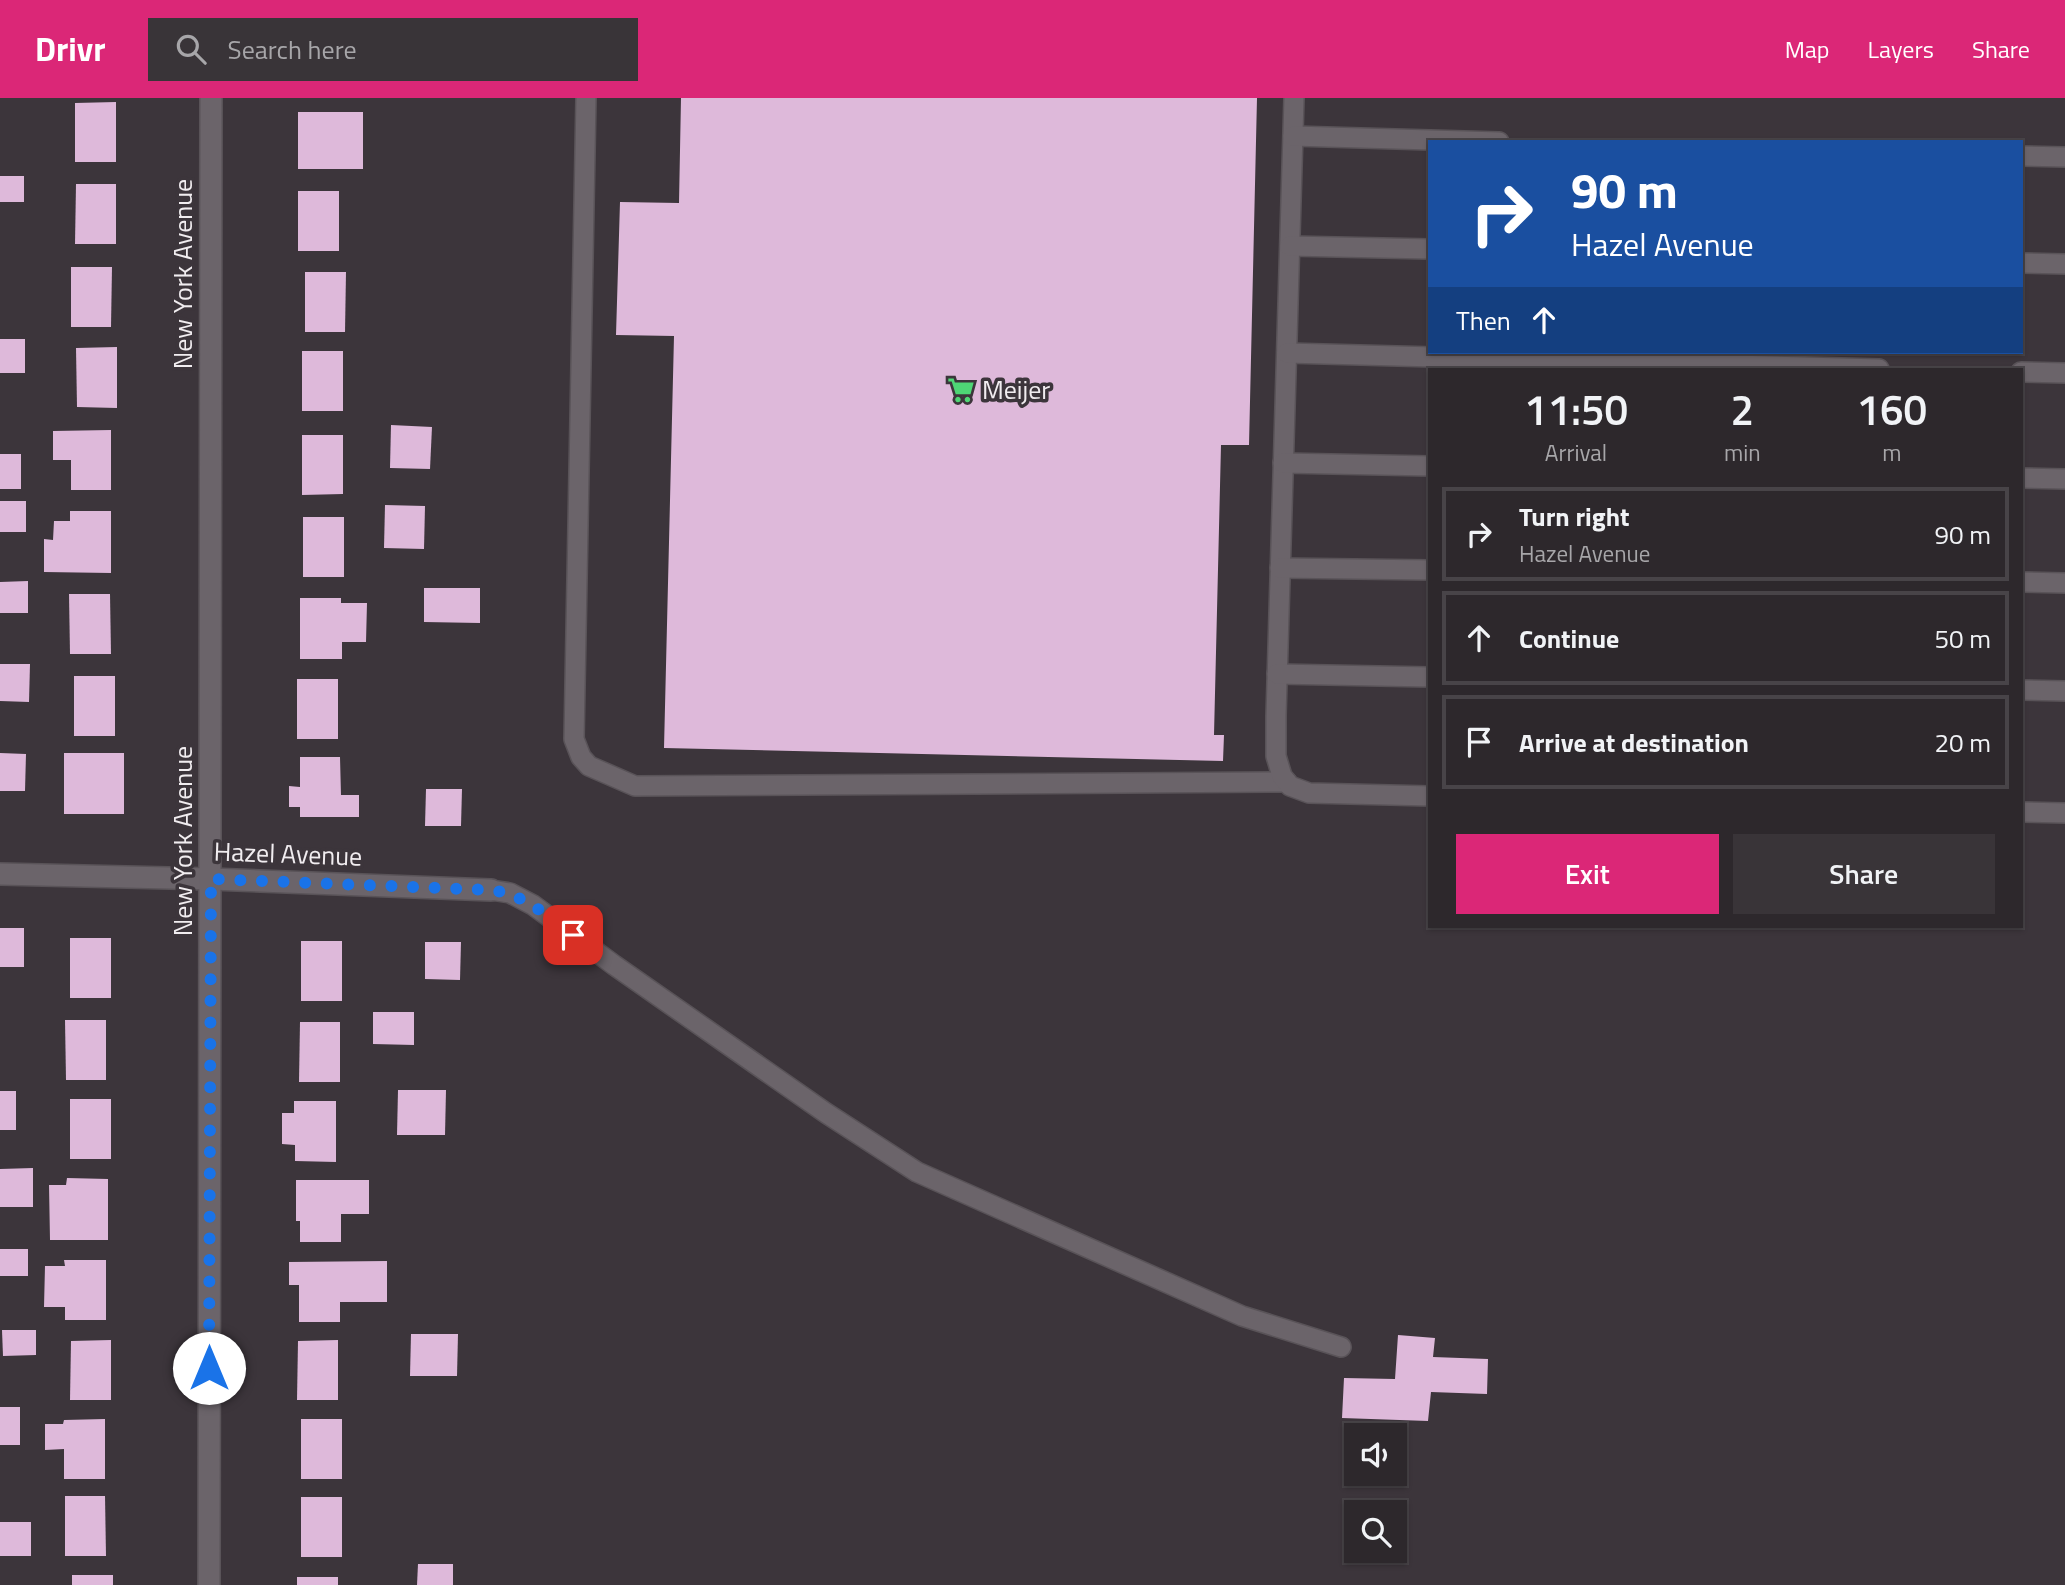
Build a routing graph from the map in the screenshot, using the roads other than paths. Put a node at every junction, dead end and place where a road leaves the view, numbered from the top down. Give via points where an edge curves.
1 (211, 98) edge
2 (586, 98) edge
3 (1294, 98) edge
4 (1293, 136) junction
5 (1430, 140) edge
6 (2023, 156) edge
7 (2065, 157) edge
8 (1290, 246) junction
9 (1428, 249) edge
10 (2023, 263) edge
11 (2065, 264) edge
12 (1287, 354) junction
13 (1840, 368) edge
14 (2023, 372) edge
15 (2065, 373) edge
16 (1283, 463) junction
17 (1428, 466) edge
18 (2023, 478) edge
19 (2065, 479) edge
20 (1280, 568) junction
21 (1428, 570) edge
22 (2023, 582) edge
23 (2065, 583) edge
24 (1277, 674) junction
25 (1428, 677) edge
26 (2023, 690) edge
27 (2065, 691) edge
28 (1287, 782) junction
29 (1428, 796) edge
30 (2023, 812) edge
31 (2065, 813) edge
32 (0, 874) edge
33 (211, 879) junction
34 (491, 890) joint
35 (1341, 1347) dead end
36 (209, 1585) edge

1 - 33 street, New York Avenue
2 - 28 lane via 574,739 589,766 635,786
3 - 4 lane
4 - 5 lane
4 - 8 lane
6 - 7 lane
8 - 9 lane
8 - 12 lane
10 - 11 lane
12 - 13 lane
12 - 16 lane
14 - 15 lane
16 - 17 lane
16 - 20 lane
18 - 19 lane
20 - 21 lane
20 - 24 lane
22 - 23 lane
24 - 25 lane
24 - 28 lane via 1276,756
26 - 27 lane
28 - 29 lane via 1309,793
30 - 31 lane
32 - 33 street, Hazel Avenue
33 - 34 street, Hazel Avenue
33 - 36 street, New York Avenue
34 - 35 lane via 510,893 533,905 826,1114 917,1172 1242,1316

